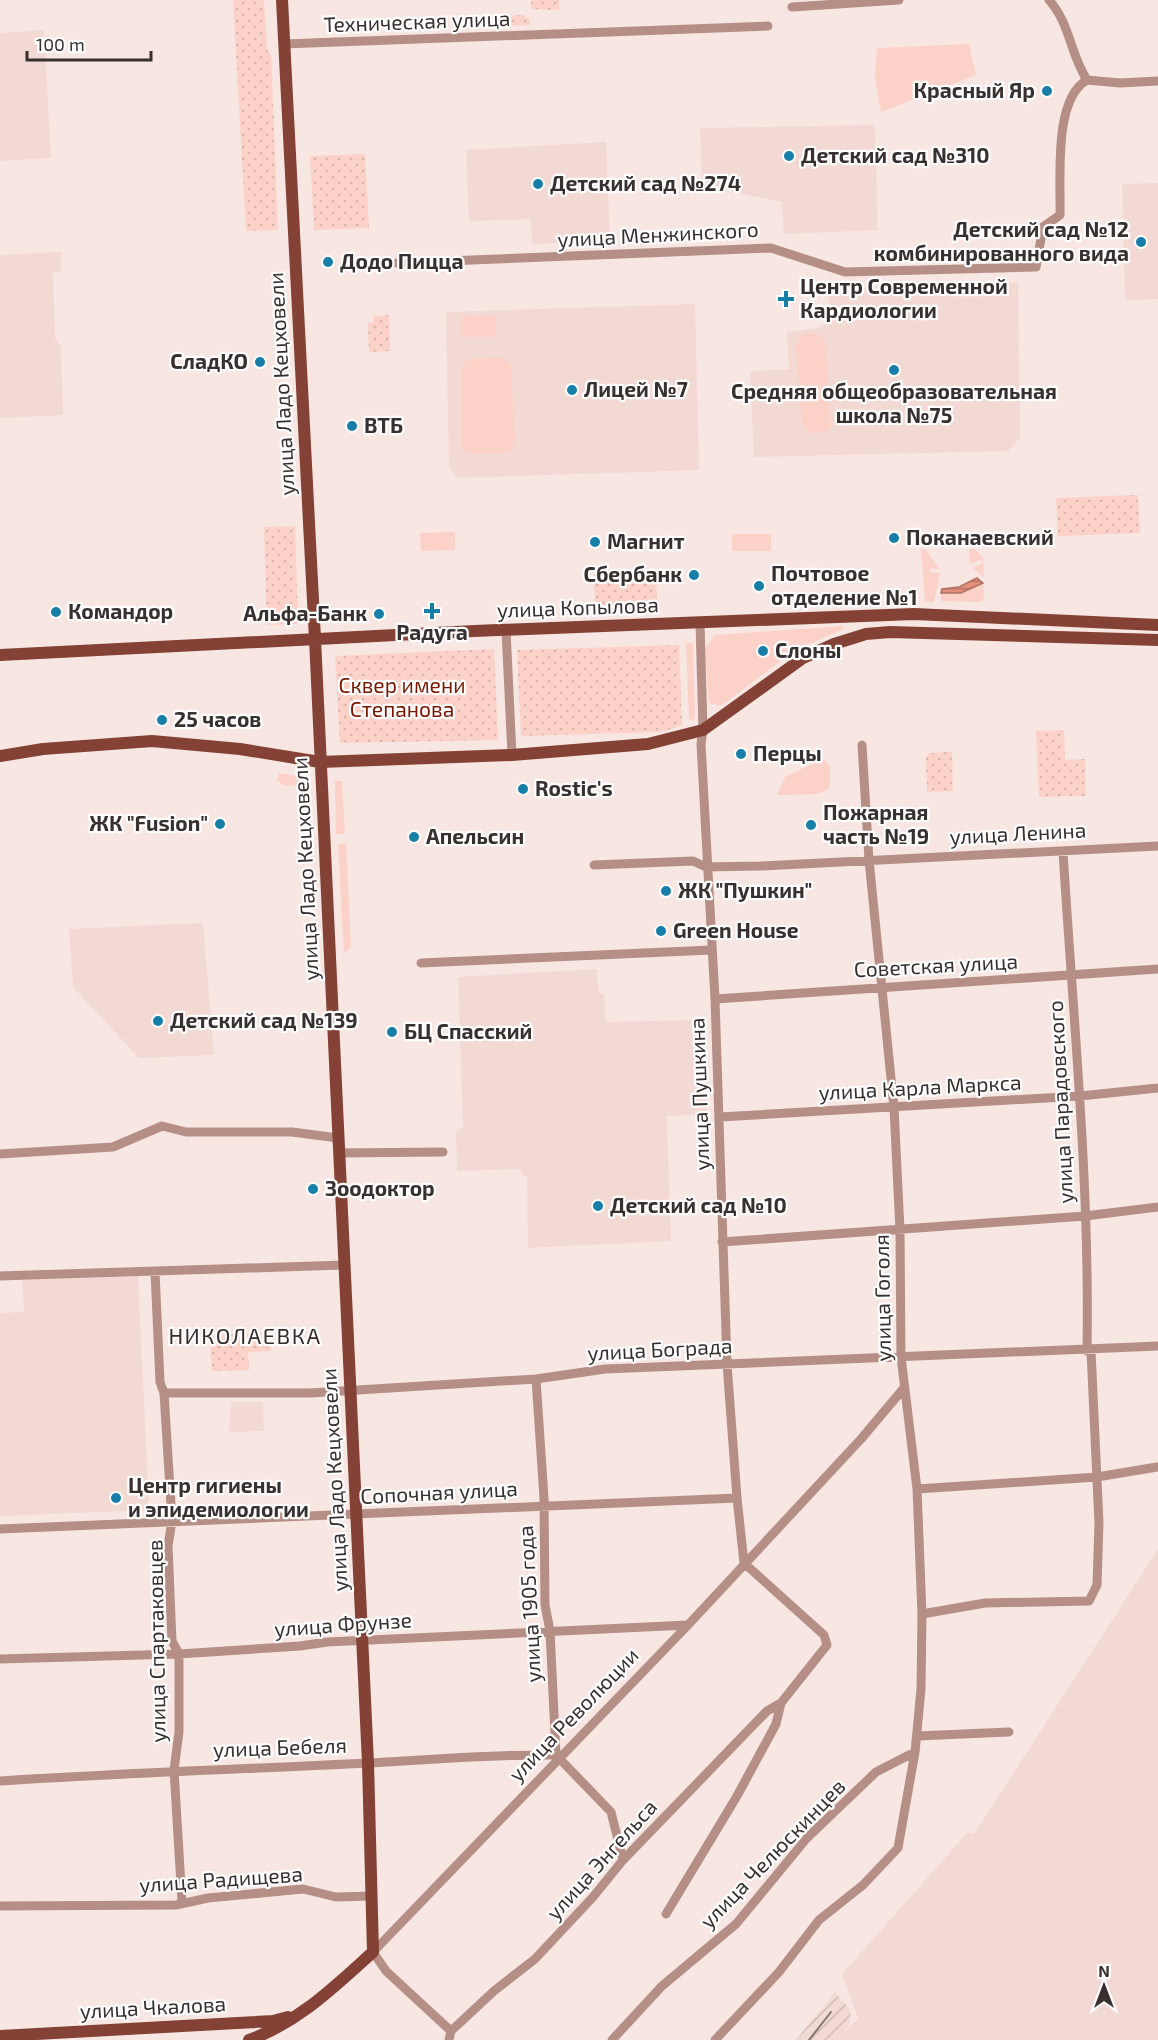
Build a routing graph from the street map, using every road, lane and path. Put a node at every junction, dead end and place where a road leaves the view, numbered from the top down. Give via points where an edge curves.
1 (282, 0) edge
2 (898, 0) edge
3 (1049, 0) edge
4 (792, 7) dead end
5 (768, 26) dead end
6 (284, 44) junction
7 (1087, 80) junction
8 (1158, 81) edge
9 (397, 263) dead end
10 (700, 623) junction
11 (1158, 625) edge
12 (506, 630) junction
13 (315, 639) junction
14 (1158, 640) edge
15 (0, 655) edge
16 (703, 730) junction
17 (862, 745) dead end
18 (512, 755) junction
19 (0, 756) edge
20 (320, 762) junction
21 (1158, 846) edge
22 (1063, 850) junction
23 (869, 860) junction
24 (594, 865) dead end
25 (706, 867) junction
26 (712, 950) junction
27 (421, 963) dead end
28 (1158, 969) edge
29 (1072, 976) junction
30 (883, 987) junction
31 (716, 999) junction
32 (1158, 1088) edge
33 (1080, 1096) junction
34 (894, 1108) junction
35 (720, 1118) junction
36 (338, 1138) junction
37 (443, 1152) dead end
38 (339, 1153) junction
39 (0, 1154) edge
40 (1158, 1207) edge
41 (1085, 1216) junction
42 (900, 1230) junction
43 (722, 1242) junction
44 (344, 1265) junction
45 (155, 1272) junction
46 (0, 1276) edge
47 (1158, 1346) edge
48 (1089, 1351) junction
49 (901, 1357) junction
50 (727, 1364) junction
51 (536, 1379) junction
52 (904, 1388) junction
53 (350, 1389) junction
54 (165, 1394) junction
55 (1157, 1467) edge
56 (1097, 1477) junction
57 (916, 1489) junction
58 (737, 1498) junction
59 (543, 1506) junction
60 (356, 1515) junction
61 (172, 1521) junction
62 (0, 1529) edge
63 (744, 1563) junction
64 (922, 1614) junction
65 (687, 1625) junction
66 (550, 1631) junction
67 (362, 1641) junction
68 (179, 1654) junction
69 (0, 1659) edge
70 (781, 1703) junction
71 (1009, 1732) dead end
72 (917, 1736) junction
73 (915, 1752) junction
74 (558, 1756) junction
75 (368, 1763) junction
76 (174, 1770) junction
77 (0, 1781) edge
78 (623, 1860) junction
79 (372, 1896) junction
80 (182, 1902) junction
81 (0, 1906) edge
82 (666, 1914) dead end
83 (373, 1952) junction
84 (306, 2012) junction
85 (450, 2036) edge
86 (0, 2038) edge
87 (249, 2040) edge
88 (612, 2040) edge
89 (715, 2040) edge

1 - 6 main road, улица Ладо Кецховели
2 - 4 street
3 - 7 street via 1064,21
5 - 6 street, Техническая улица
6 - 13 main road, улица Ладо Кецховели
7 - 8 street
7 - 9 street, улица Менжинского via 1078,85 1067,102 1060,215 1042,227 1036,267 845,272 771,248
10 - 11 main road, улица Копылова via 914,614
10 - 12 main road, улица Копылова
10 - 16 street, улица Пушкина
12 - 13 main road, улица Копылова
12 - 18 street
13 - 15 main road, улица Копылова
13 - 20 main road, улица Ладо Кецховели
14 - 16 main road via 866,634 803,658
16 - 18 main road via 648,744
16 - 25 street, улица Пушкина
17 - 23 street, улица Гоголя
18 - 20 main road
19 - 20 main road via 152,741
20 - 36 main road, улица Ладо Кецховели
21 - 22 street, улица Ленина
22 - 23 street, улица Ленина
22 - 29 street, улица Парадовского
23 - 25 street, улица Ленина
23 - 30 street, улица Гоголя
24 - 25 street, улица Ленина via 693,861
25 - 26 street, улица Пушкина
26 - 27 street
26 - 31 street, улица Пушкина
28 - 29 street, Советская улица
29 - 30 street, Советская улица
29 - 33 street, улица Парадовского
30 - 31 street, Советская улица
30 - 34 street, улица Гоголя
31 - 35 street, улица Пушкина
32 - 33 street, улица Карла Маркса
33 - 34 street, улица Карла Маркса
33 - 41 street, улица Парадовского
34 - 35 street, улица Карла Маркса
34 - 42 street, улица Гоголя
35 - 43 street, улица Пушкина
36 - 38 main road, улица Ладо Кецховели
36 - 39 street via 292,1132 186,1132 162,1126 113,1147
37 - 38 street
38 - 44 main road, улица Ладо Кецховели
40 - 41 street
41 - 42 street
41 - 48 street, улица Парадовского
42 - 43 street
42 - 49 street, улица Гоголя
43 - 50 street, улица Пушкина
44 - 45 street
44 - 53 main road, улица Ладо Кецховели
45 - 46 street
45 - 54 street, улица Спартаковцев via 160,1382
47 - 48 street, улица Бограда
48 - 49 street, улица Бограда
48 - 56 street, улица Парадовского
49 - 50 street, улица Бограда
49 - 52 street, улица Гоголя
50 - 51 street, улица Бограда via 605,1369
50 - 58 street, улица Пушкина
51 - 53 street, улица Бограда
51 - 59 street, улица 1905 года
52 - 57 street, улица Гоголя
52 - 63 street, улица Революции
53 - 54 street, улица Бограда
53 - 60 main road, улица Ладо Кецховели
54 - 61 street, улица Спартаковцев
55 - 56 street
56 - 57 street
56 - 64 street, улица Парадовского via 1097,1586 1089,1601 985,1603
57 - 64 street, улица Гоголя
58 - 59 street, Сопочная улица
58 - 63 street, улица Пушкина
59 - 60 street, Сопочная улица
59 - 66 street, улица 1905 года via 545,1605
60 - 61 street, Сопочная улица
60 - 67 main road, улица Ладо Кецховели
61 - 62 street, Сопочная улица
61 - 68 street, улица Спартаковцев via 168,1546 172,1641
63 - 65 street, улица Революции
63 - 70 street, улица Энгельса via 824,1635 826,1650
64 - 72 street, улица Гоголя
65 - 66 street, улица Фрунзе
65 - 74 street, улица Революции
66 - 67 street, улица Фрунзе
66 - 74 street, улица 1905 года
67 - 68 street, улица Фрунзе
67 - 75 main road, улица Ладо Кецховели
68 - 69 street, улица Фрунзе
68 - 76 street, улица Спартаковцев via 180,1732
70 - 78 street, улица Энгельса via 767,1711
70 - 82 street, улица Энгельса via 776,1724 738,1796
71 - 72 street
72 - 73 street, улица Гоголя
73 - 88 street, улица Челюскинцев via 876,1772 807,1838 736,1924 662,1986
73 - 89 street, улица Гоголя via 898,1848 863,1885 819,1920 779,1972
74 - 75 street, улица Бебеля via 517,1754
74 - 78 street via 611,1812
74 - 83 street, улица Революции
75 - 76 street, улица Бебеля
75 - 79 main road, улица Ладо Кецховели
76 - 77 street, улица Бебеля
76 - 80 street, улица Спартаковцев
78 - 85 street, улица Энгельса via 535,1959 494,1991
79 - 80 street, улица Радищева via 336,1897 303,1889
79 - 83 main road, улица Ладо Кецховели
80 - 81 street, улица Радищева
83 - 84 main road, улица Революции
83 - 85 street via 386,1971
84 - 86 main road, улица Чкалова via 273,2021
84 - 87 main road, улица Революции

